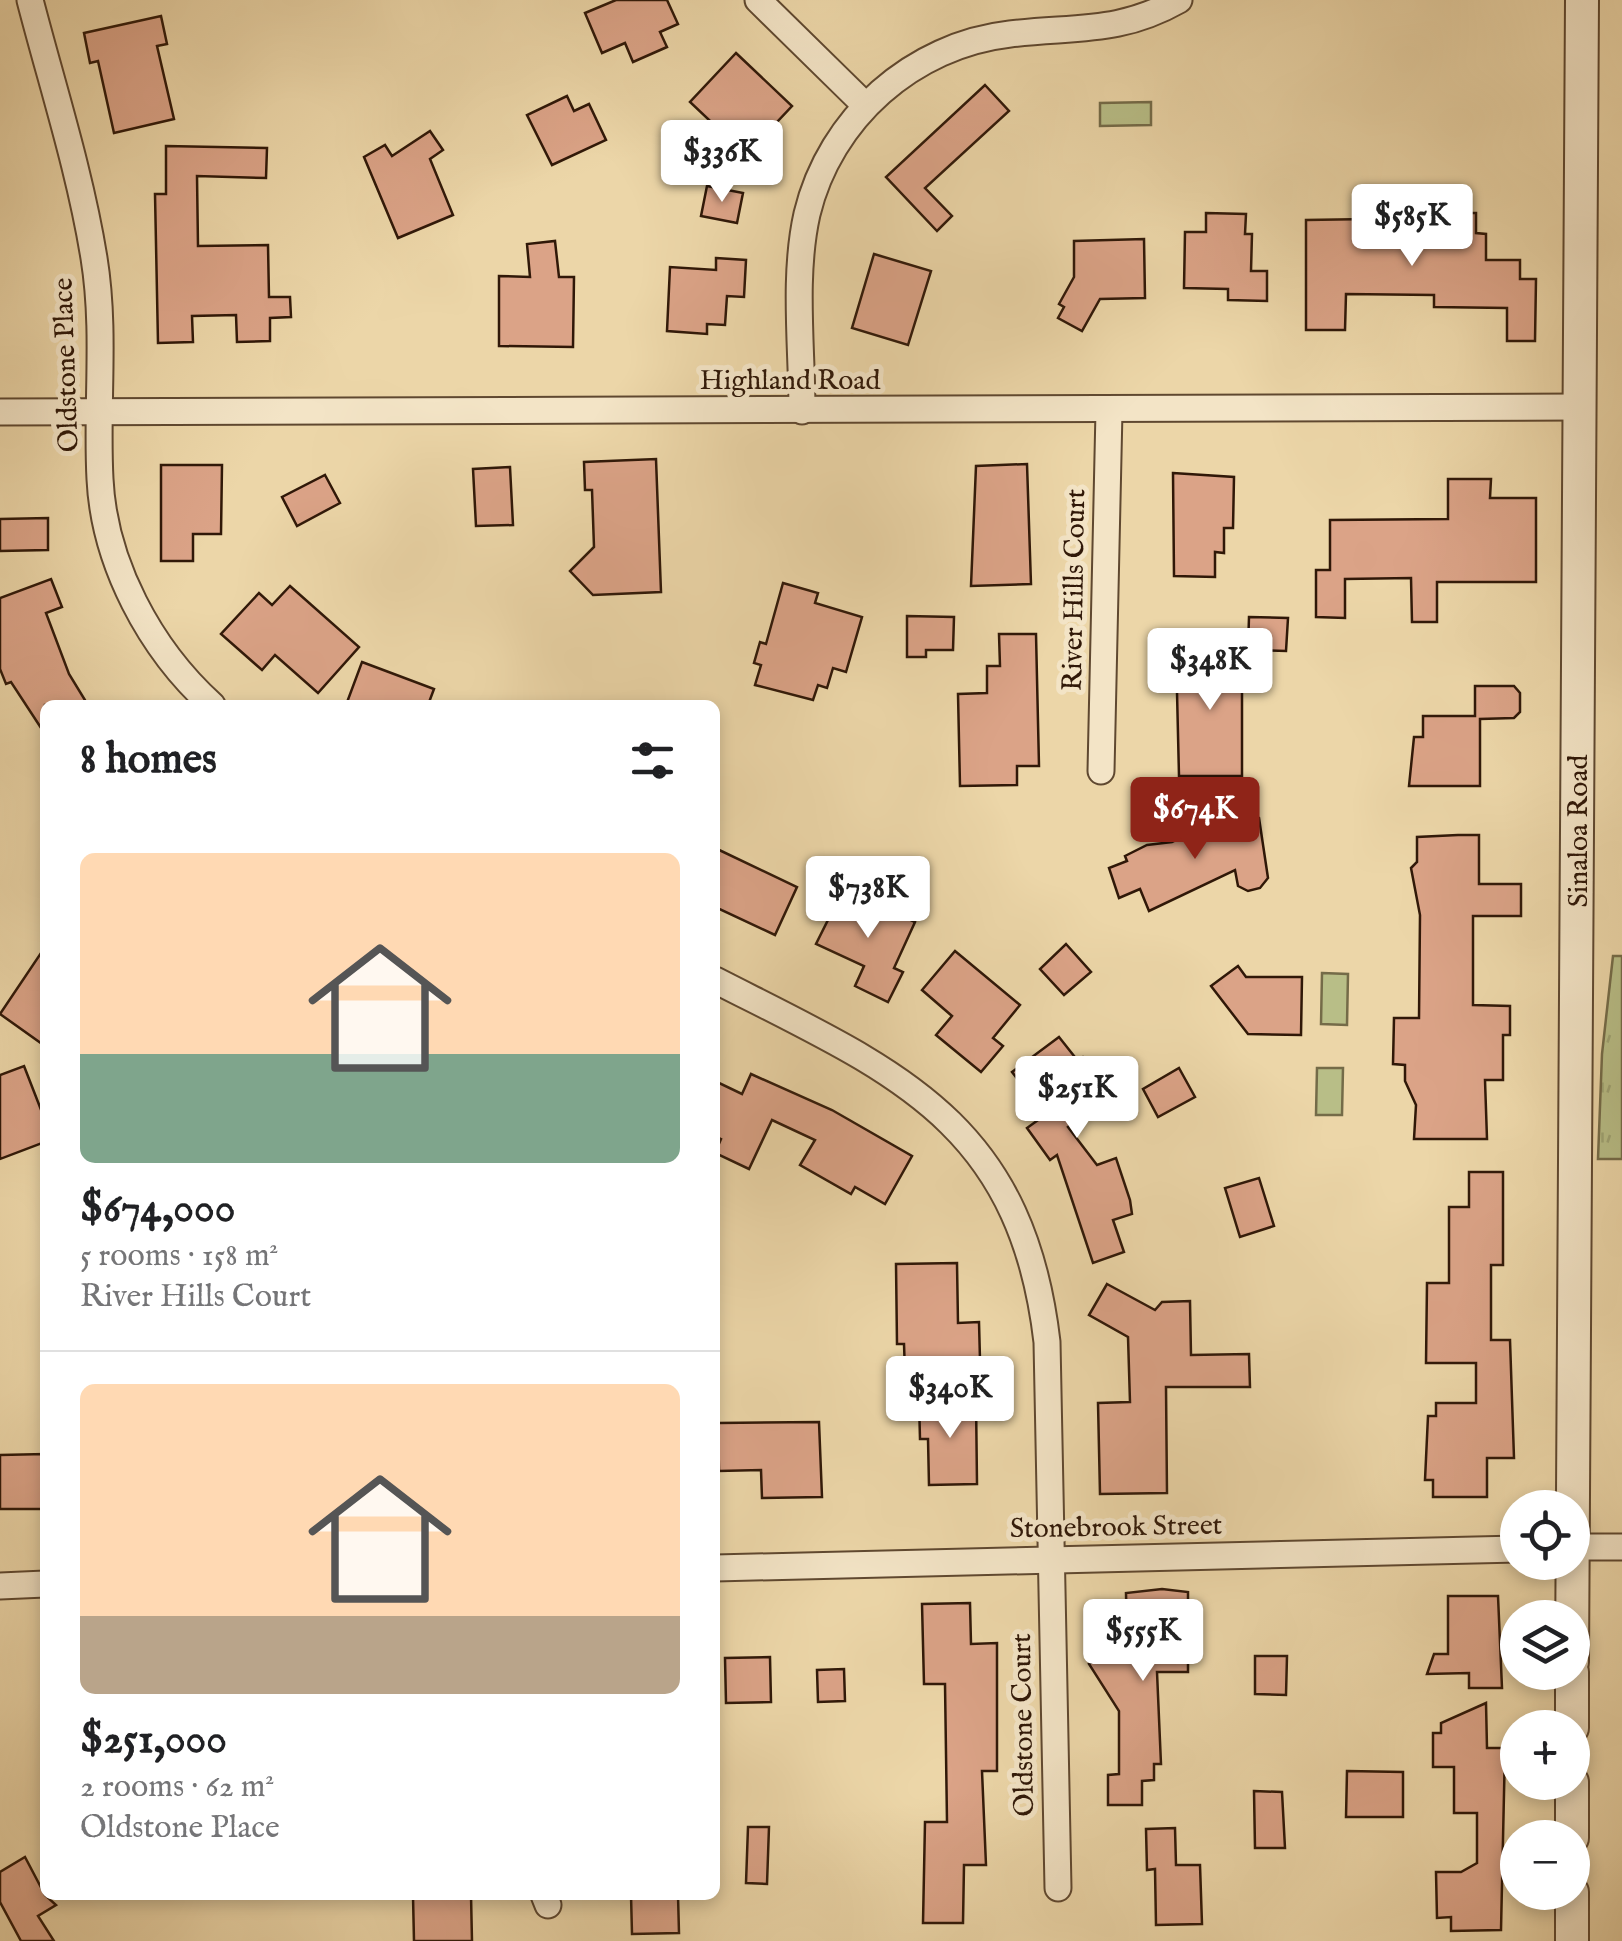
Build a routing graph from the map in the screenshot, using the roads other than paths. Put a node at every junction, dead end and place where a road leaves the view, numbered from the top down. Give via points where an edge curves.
1 (30, 0) edge
2 (758, 0) edge
3 (1179, 0) edge
4 (1582, 0) edge
5 (866, 105) junction
6 (1581, 407) junction
7 (1108, 411) junction
8 (0, 412) edge
9 (100, 412) junction
10 (802, 412) junction
11 (206, 700) edge
12 (1100, 771) dead end
13 (720, 983) edge
14 (1573, 1490) edge
15 (1590, 1547) edge
16 (1622, 1547) edge
17 (1500, 1548) edge
18 (1050, 1560) junction
19 (720, 1568) edge
20 (40, 1584) edge
21 (0, 1586) edge
22 (1058, 1888) dead end
23 (1572, 1910) edge
24 (1572, 1941) edge

1 - 9 street, Oldstone Place via 94,260 102,333
2 - 5 street
3 - 5 street via 1127,24 966,42 912,67
4 - 6 street, Sinaloa Road
5 - 10 street via 827,159 808,214
6 - 7 street, Highland Road
6 - 14 street, Sinaloa Road
7 - 10 street, Highland Road
7 - 12 street, River Hills Court
8 - 9 street, Highland Road
9 - 10 street, Highland Road
9 - 11 street, Oldstone Place via 100,483 114,554 145,624
13 - 18 street via 879,1064 932,1103 977,1152 1017,1219 1038,1283 1047,1342
15 - 16 street
17 - 18 street, Stonebrook Street
18 - 19 street, Stonebrook Street
18 - 22 street, Oldstone Court
20 - 21 street
23 - 24 street

